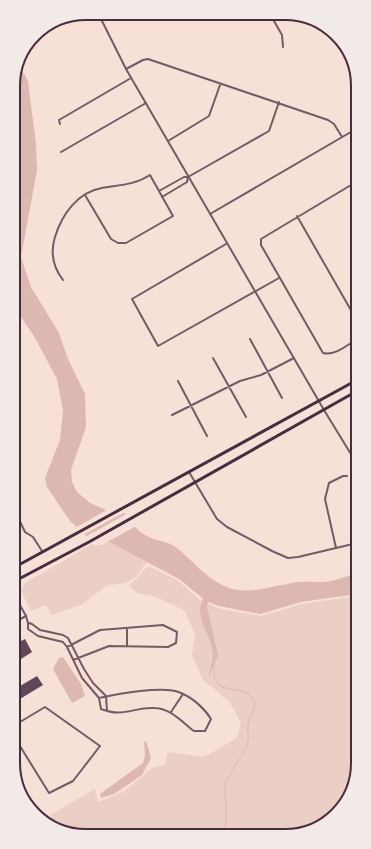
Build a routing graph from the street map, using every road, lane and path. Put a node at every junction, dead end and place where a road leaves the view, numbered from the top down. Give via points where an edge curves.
1 (102, 20) edge
2 (273, 20) edge
3 (283, 47) dead end
4 (126, 69) junction
5 (131, 78) junction
6 (220, 85) junction
7 (279, 102) junction
8 (146, 103) junction
9 (60, 124) dead end
10 (351, 133) edge
11 (342, 138) junction
12 (168, 141) junction
13 (61, 152) dead end
14 (188, 177) junction
15 (351, 185) edge
16 (159, 191) junction
17 (85, 195) junction
18 (162, 196) junction
19 (210, 214) junction
20 (297, 216) junction
21 (226, 244) junction
22 (279, 278) junction
23 (62, 280) dead end
24 (256, 292) junction
25 (351, 309) edge
26 (250, 339) dead end
27 (351, 343) edge
28 (213, 358) dead end
29 (294, 358) junction
30 (268, 372) junction
31 (178, 381) dead end
32 (351, 383) edge
33 (229, 386) junction
34 (351, 394) edge
35 (282, 398) dead end
36 (319, 401) junction
37 (191, 406) junction
38 (324, 410) junction
39 (172, 415) dead end
40 (246, 417) dead end
41 (208, 436) dead end
42 (351, 454) edge
43 (188, 471) junction
44 (347, 476) dead end
45 (194, 482) junction
46 (21, 523) edge
47 (351, 544) edge
48 (336, 548) junction
49 (42, 552) junction
50 (20, 563) edge
51 (20, 578) edge
52 (20, 606) edge
53 (26, 616) junction
54 (20, 619) edge
55 (28, 623) junction
56 (127, 628) junction
57 (73, 645) junction
58 (127, 646) junction
59 (68, 647) junction
60 (78, 658) junction
61 (73, 660) junction
62 (93, 684) junction
63 (89, 687) junction
64 (183, 694) junction
65 (106, 696) junction
66 (99, 698) junction
67 (107, 711) junction
68 (171, 712) junction
69 (20, 722) edge
70 (20, 746) edge

1 - 4 street
2 - 3 street via 282,35
4 - 5 street
4 - 6 street via 148,60
5 - 8 street
5 - 9 street via 60,120
6 - 7 street
6 - 12 street via 205,120
7 - 11 street via 332,122
7 - 14 street via 269,131
8 - 12 street
8 - 13 street
10 - 11 street
11 - 19 street
12 - 14 street
14 - 16 street
14 - 18 street via 187,182
14 - 19 street
15 - 20 street
16 - 17 street via 150,175 137,182 100,188
16 - 18 street
17 - 18 street via 111,238 118,243 126,242 173,216
17 - 23 street via 74,202 61,220 53,242 54,269
19 - 21 street
20 - 22 street via 260,239
20 - 25 street
21 - 24 street
21 - 24 street via 132,299 156,344 159,346
22 - 24 street
22 - 27 street via 323,353 333,353
24 - 29 street
26 - 30 street
28 - 33 street
29 - 30 street
29 - 36 street
30 - 33 street
30 - 35 street
31 - 37 street
32 - 36 main road
33 - 37 street
33 - 40 street
34 - 38 main road
36 - 38 street
36 - 43 main road
37 - 39 street
37 - 41 street
38 - 42 street
38 - 45 main road
43 - 45 street
43 - 49 main road
44 - 48 street via 329,483 325,499
45 - 48 street via 217,519 230,529 272,551 288,558
45 - 51 main road
46 - 49 street via 25,532 33,536
47 - 48 street
49 - 50 main road
52 - 53 street
53 - 54 street
53 - 55 street
55 - 57 street via 40,630 63,635
55 - 59 street via 28,629 38,636 63,642
56 - 57 street via 100,630
56 - 58 street
56 - 58 street via 163,625 177,632 176,643 168,647
57 - 59 street
57 - 60 street
58 - 60 street via 109,646
59 - 61 street
60 - 61 street
60 - 62 street
61 - 63 street
62 - 63 street
62 - 65 street
63 - 66 street
64 - 65 street via 164,690 131,691
64 - 68 street
64 - 68 street via 206,710 211,719 205,731 194,732
65 - 66 street
65 - 67 street
66 - 67 street via 101,709
67 - 68 street via 120,714 154,708
69 - 70 street via 45,707 100,746 73,781 49,793

